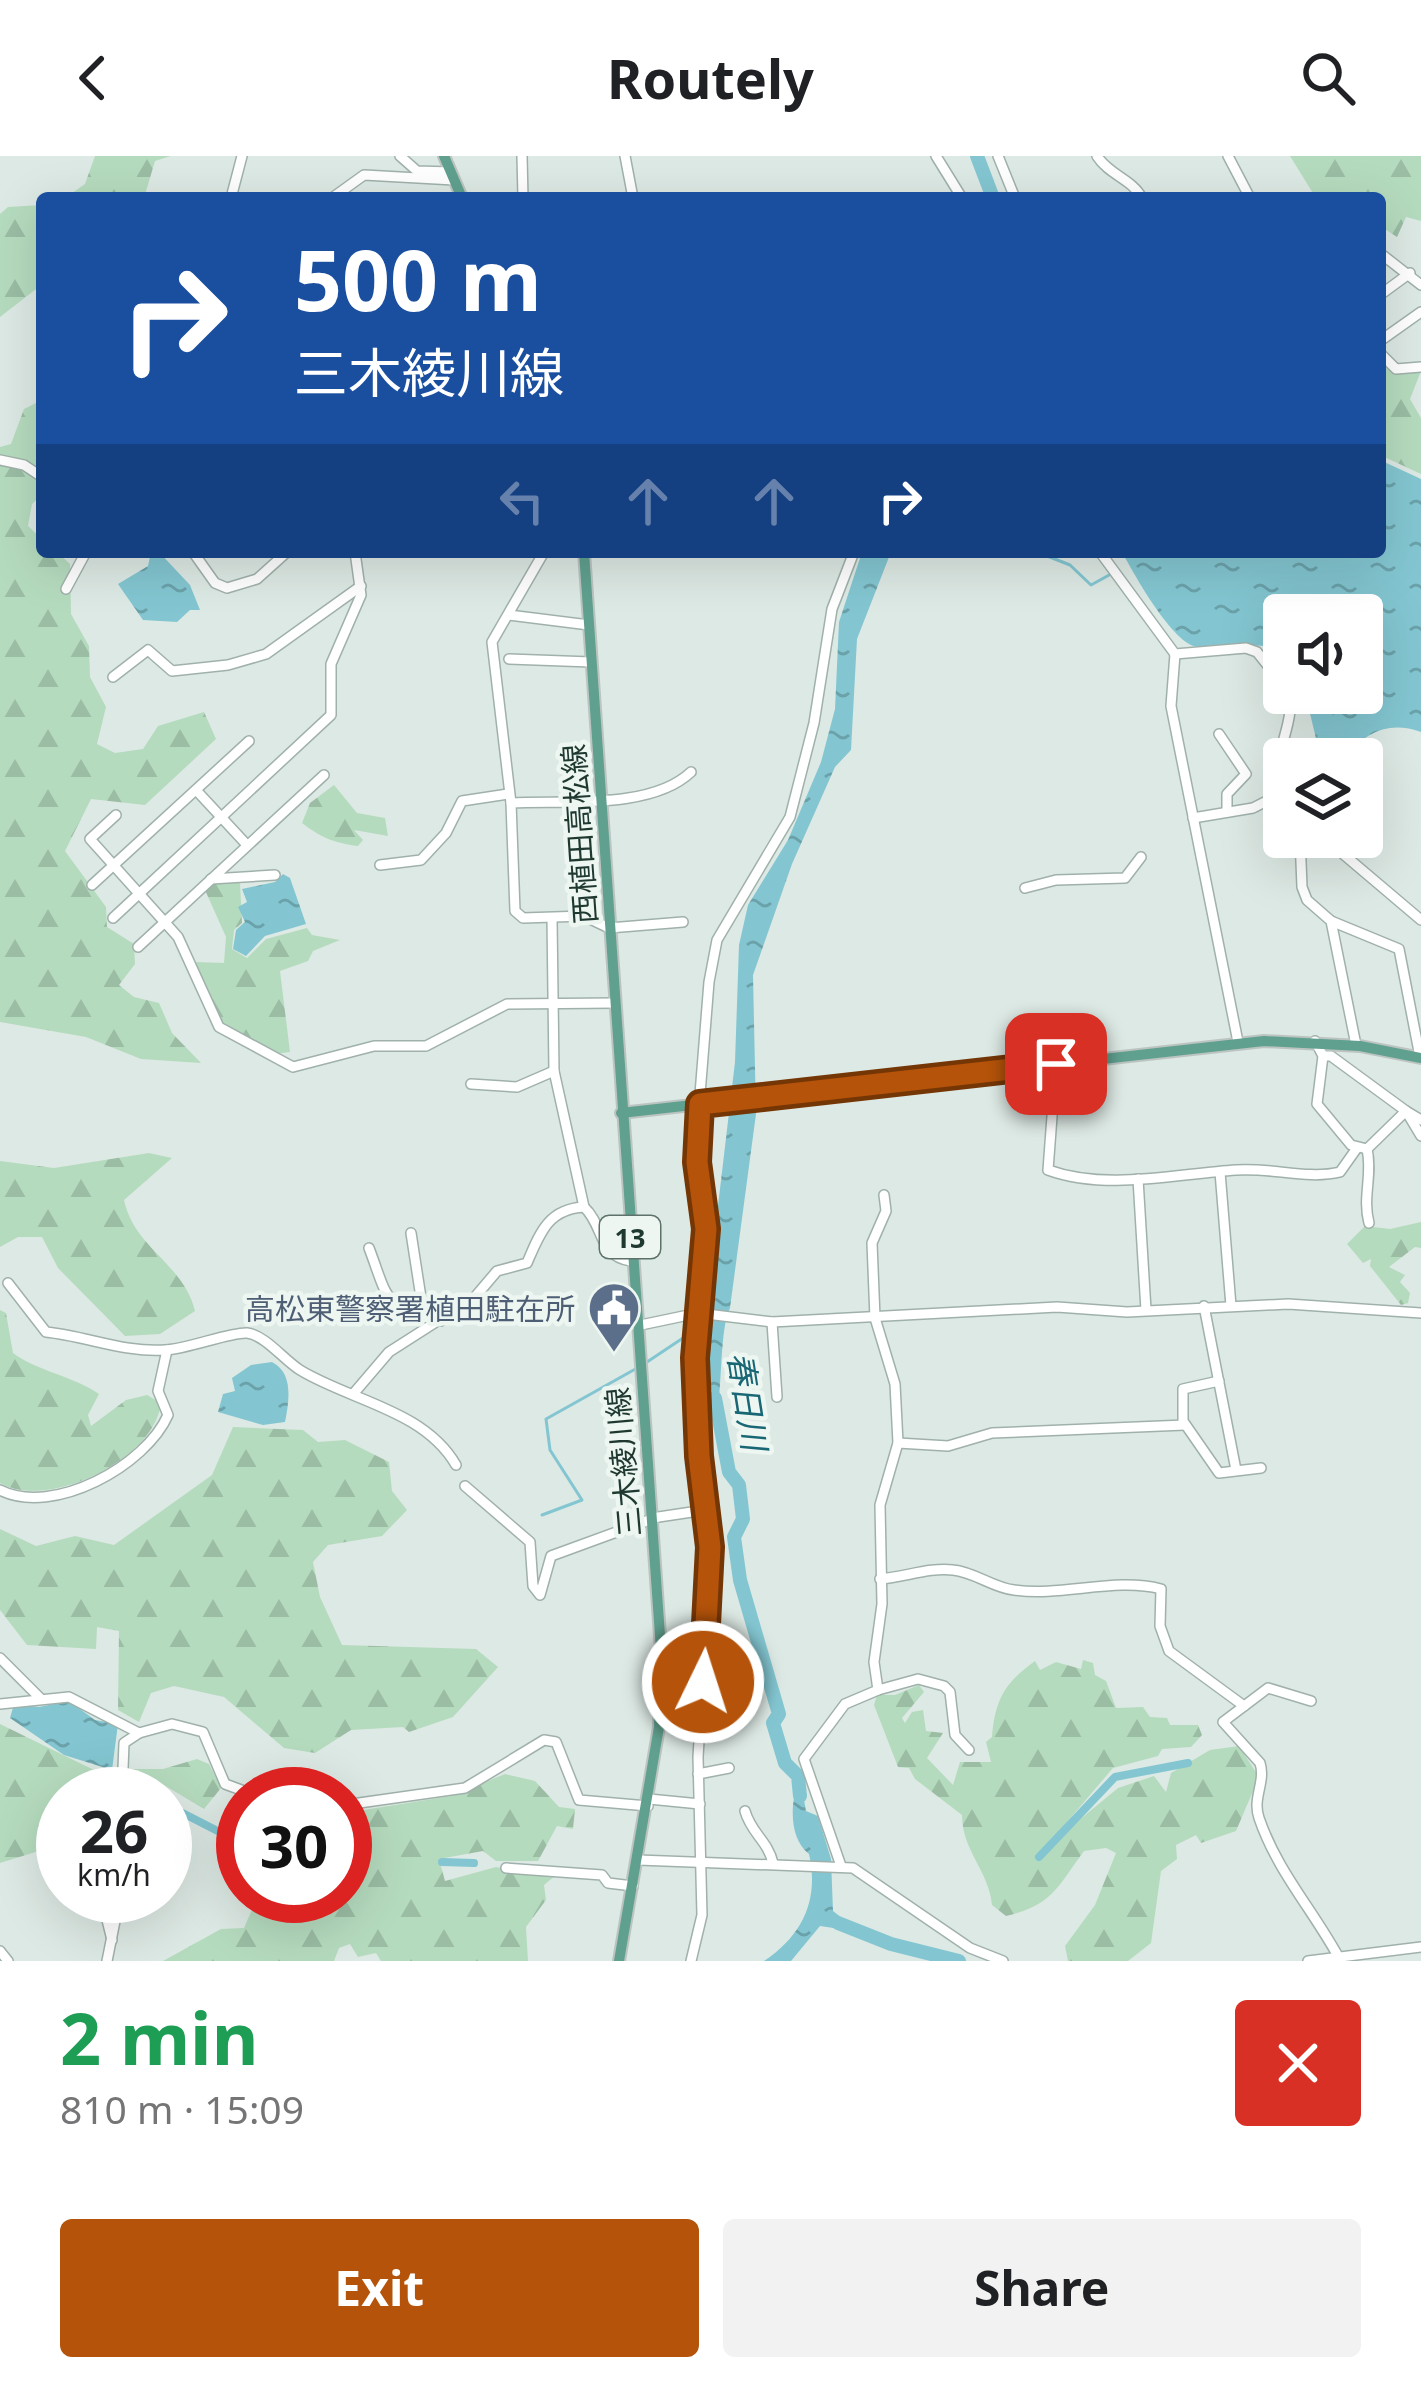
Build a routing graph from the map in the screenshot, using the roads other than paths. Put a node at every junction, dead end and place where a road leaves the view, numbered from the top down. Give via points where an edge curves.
1 (242, 156) edge
2 (400, 156) edge
3 (444, 156) edge
4 (522, 156) edge
5 (625, 156) edge
6 (936, 156) edge
7 (998, 156) edge
8 (1097, 156) edge
9 (1228, 156) edge
10 (453, 176) junction
11 (233, 192) edge
12 (338, 192) edge
13 (460, 192) edge
14 (523, 192) edge
15 (632, 192) edge
16 (958, 192) edge
17 (1013, 192) edge
18 (1138, 192) edge
19 (1247, 192) edge
20 (1386, 257) edge
21 (1411, 273) junction
22 (1421, 285) edge
23 (1386, 291) edge
24 (1421, 312) edge
25 (1386, 337) edge
26 (1386, 359) edge
27 (1421, 367) edge
28 (0, 460) edge
29 (36, 473) edge
30 (83, 558) edge
31 (197, 558) edge
32 (280, 558) edge
33 (356, 558) edge
34 (541, 558) edge
35 (584, 558) edge
36 (852, 558) edge
37 (1106, 558) edge
38 (361, 586) junction
39 (66, 589) dead end
40 (509, 615) junction
41 (589, 625) junction
42 (1175, 654) junction
43 (509, 658) dead end
44 (1263, 660) edge
45 (591, 662) junction
46 (113, 677) dead end
47 (1219, 734) dead end
48 (249, 741) dead end
49 (692, 772) dead end
50 (323, 775) dead end
51 (196, 790) junction
52 (509, 799) junction
53 (600, 799) junction
54 (1263, 802) edge
55 (1227, 812) junction
56 (116, 815) dead end
57 (222, 818) junction
58 (1193, 818) junction
59 (247, 845) junction
60 (1141, 857) dead end
61 (1302, 858) edge
62 (1348, 858) edge
63 (380, 865) dead end
64 (114, 866) junction
65 (274, 875) dead end
66 (211, 879) junction
67 (92, 885) dead end
68 (1025, 888) dead end
69 (139, 894) junction
70 (112, 918) dead end
71 (552, 918) junction
72 (1421, 920) edge
73 (1331, 921) junction
74 (165, 922) junction
75 (683, 922) dead end
76 (609, 928) junction
77 (138, 947) dead end
78 (614, 1003) junction
79 (552, 1005) junction
80 (1315, 1041) junction
81 (1238, 1042) junction
82 (1356, 1046) junction
83 (1323, 1056) junction
84 (1420, 1058) edge
85 (1056, 1064) junction
86 (554, 1071) junction
87 (471, 1084) dead end
88 (700, 1104) junction
89 (1406, 1112) junction
90 (621, 1113) junction
91 (1421, 1120) edge
92 (1421, 1136) edge
93 (1362, 1149) junction
94 (1220, 1172) junction
95 (1138, 1179) junction
96 (884, 1195) dead end
97 (584, 1207) junction
98 (1369, 1222) dead end
99 (411, 1233) dead end
100 (369, 1248) dead end
101 (632, 1261) junction
102 (8, 1283) dead end
103 (1204, 1306) junction
104 (1231, 1306) junction
105 (1146, 1310) junction
106 (1421, 1313) edge
107 (700, 1314) junction
108 (424, 1317) junction
109 (875, 1318) junction
110 (441, 1321) junction
111 (772, 1322) junction
112 (636, 1326) junction
113 (167, 1350) junction
114 (1219, 1382) junction
115 (354, 1393) junction
116 (777, 1397) dead end
117 (1185, 1425) junction
118 (898, 1443) junction
119 (456, 1465) dead end
120 (1261, 1468) dead end
121 (1236, 1470) junction
122 (465, 1486) dead end
123 (0, 1490) edge
124 (705, 1510) junction
125 (652, 1519) junction
126 (880, 1579) junction
127 (0, 1658) edge
128 (878, 1690) junction
129 (41, 1699) junction
130 (1311, 1701) dead end
131 (0, 1704) edge
132 (1244, 1706) junction
133 (728, 1730) dead end
134 (139, 1733) junction
135 (700, 1734) junction
136 (968, 1750) dead end
137 (123, 1767) edge
138 (218, 1767) edge
139 (729, 1768) dead end
140 (698, 1774) junction
141 (372, 1801) edge
142 (649, 1803) junction
143 (700, 1804) junction
144 (745, 1811) dead end
145 (638, 1860) junction
146 (704, 1861) junction
147 (773, 1863) junction
148 (838, 1866) junction
149 (506, 1868) dead end
150 (633, 1886) junction
151 (108, 1923) edge
152 (115, 1923) edge
153 (112, 1940) junction
154 (1421, 1947) edge
155 (0, 1951) edge
156 (985, 1958) edge
157 (1340, 1958) edge
158 (8, 1961) edge
159 (106, 1961) edge
160 (619, 1961) edge
161 (691, 1961) edge
162 (1003, 1961) edge
163 (1308, 1961) edge

1 - 11 street
2 - 10 street via 417,170
3 - 10 main road
4 - 14 street
5 - 15 street
6 - 16 street
7 - 17 street
8 - 18 street
9 - 19 street
10 - 12 street via 364,175
10 - 13 main road
20 - 21 street
21 - 22 street
21 - 23 street
24 - 25 street
26 - 27 street via 1396,369
28 - 29 street
30 - 39 street
31 - 32 street via 227,589 257,579
33 - 38 street
34 - 40 street
35 - 41 main road, 西植田高松線
36 - 88 street via 832,609 790,817 715,950
37 - 42 street
38 - 46 street via 266,654 172,671 148,650
38 - 57 street via 331,664 331,715
40 - 41 street
40 - 52 street via 493,643
41 - 45 main road, 西植田高松線
42 - 44 street via 1246,648
42 - 58 street via 1171,706
43 - 45 street
45 - 53 main road, 西植田高松線
47 - 55 street via 1246,774 1227,794
48 - 51 street
49 - 53 street via 676,787
50 - 59 street
51 - 57 street
51 - 64 street
52 - 53 street
52 - 63 street via 462,801 421,860
52 - 71 street via 515,911
53 - 76 main road, 西植田高松線
54 - 55 street
55 - 58 street
56 - 64 street via 90,839
57 - 59 street
57 - 69 street
58 - 81 street
59 - 66 street
60 - 68 street via 1126,878
61 - 73 street via 1307,900
62 - 72 street
64 - 67 street
64 - 69 street
65 - 66 street
66 - 74 street
69 - 70 street
69 - 74 street
71 - 76 street via 584,916
71 - 79 street
73 - 82 street
73 - 84 street via 1399,949
74 - 77 street
74 - 79 street via 219,1027 293,1067 374,1046 426,1046 507,1004
75 - 76 street
76 - 78 main road, 西植田高松線
78 - 79 street
78 - 90 main road, 西植田高松線
79 - 86 street
80 - 81 main road
80 - 82 main road
80 - 83 street
81 - 85 main road
82 - 84 main road
83 - 89 street
83 - 93 street via 1317,1104
85 - 88 main road
85 - 95 street via 1048,1170 1066,1179
86 - 87 street via 517,1087
86 - 97 street
88 - 90 main road
88 - 107 street
89 - 91 street
89 - 92 street
89 - 93 street
90 - 101 main road, 三木綾川線 / 13
93 - 94 street via 1340,1172 1319,1177
93 - 98 street via 1372,1171
94 - 95 street
94 - 104 street
95 - 105 street
96 - 109 street via 872,1243
97 - 101 street via 604,1247
97 - 110 street via 556,1213 527,1263 497,1271
99 - 108 street
100 - 108 street via 386,1297
101 - 112 main road, 三木綾川線 / 13
102 - 113 street via 46,1332
103 - 104 street
103 - 105 street
103 - 114 street
104 - 106 street
105 - 109 street
107 - 111 street
107 - 112 street
107 - 124 street
108 - 110 street
109 - 111 street
109 - 118 street via 895,1384
110 - 115 street via 389,1352
111 - 116 street
112 - 125 main road, 三木綾川線 / 13
113 - 115 street via 259,1336 305,1374
113 - 123 street via 158,1391 168,1415 141,1454 60,1493
114 - 117 street via 1183,1389
114 - 121 street
115 - 119 street via 431,1435
117 - 118 street via 992,1433 948,1446
117 - 121 street via 1219,1473
118 - 126 street via 880,1504
120 - 121 street
122 - 125 street via 530,1542 540,1595 551,1556
124 - 125 street
124 - 135 street via 710,1564
125 - 142 main road, 三木綾川線 / 13 via 662,1691
126 - 128 street
126 - 132 street via 944,1569 1010,1590 1132,1583 1161,1589 1169,1651
127 - 129 street
128 - 136 street via 918,1679 944,1686 955,1735
128 - 148 street via 845,1704 804,1759
129 - 131 street
129 - 134 street via 69,1697
130 - 132 street via 1268,1688
132 - 157 street via 1222,1722 1263,1770 1257,1815 1280,1871 1309,1902
133 - 135 street
134 - 137 street via 124,1743
134 - 138 street via 172,1724 203,1732
135 - 140 street
139 - 140 street
140 - 143 street
141 - 142 street via 465,1788 544,1740 564,1753 579,1800
142 - 143 street
142 - 145 main road, 三木綾川線 / 13
143 - 146 street
144 - 147 street
145 - 146 street
145 - 150 main road, 三木綾川線 / 13
146 - 147 street
146 - 161 street
147 - 148 street
148 - 156 street via 866,1873
149 - 150 street via 602,1875
150 - 160 main road, 三木綾川線 / 13
151 - 153 street
152 - 153 street
153 - 159 street
154 - 157 street
155 - 158 street
156 - 162 street
157 - 163 street

